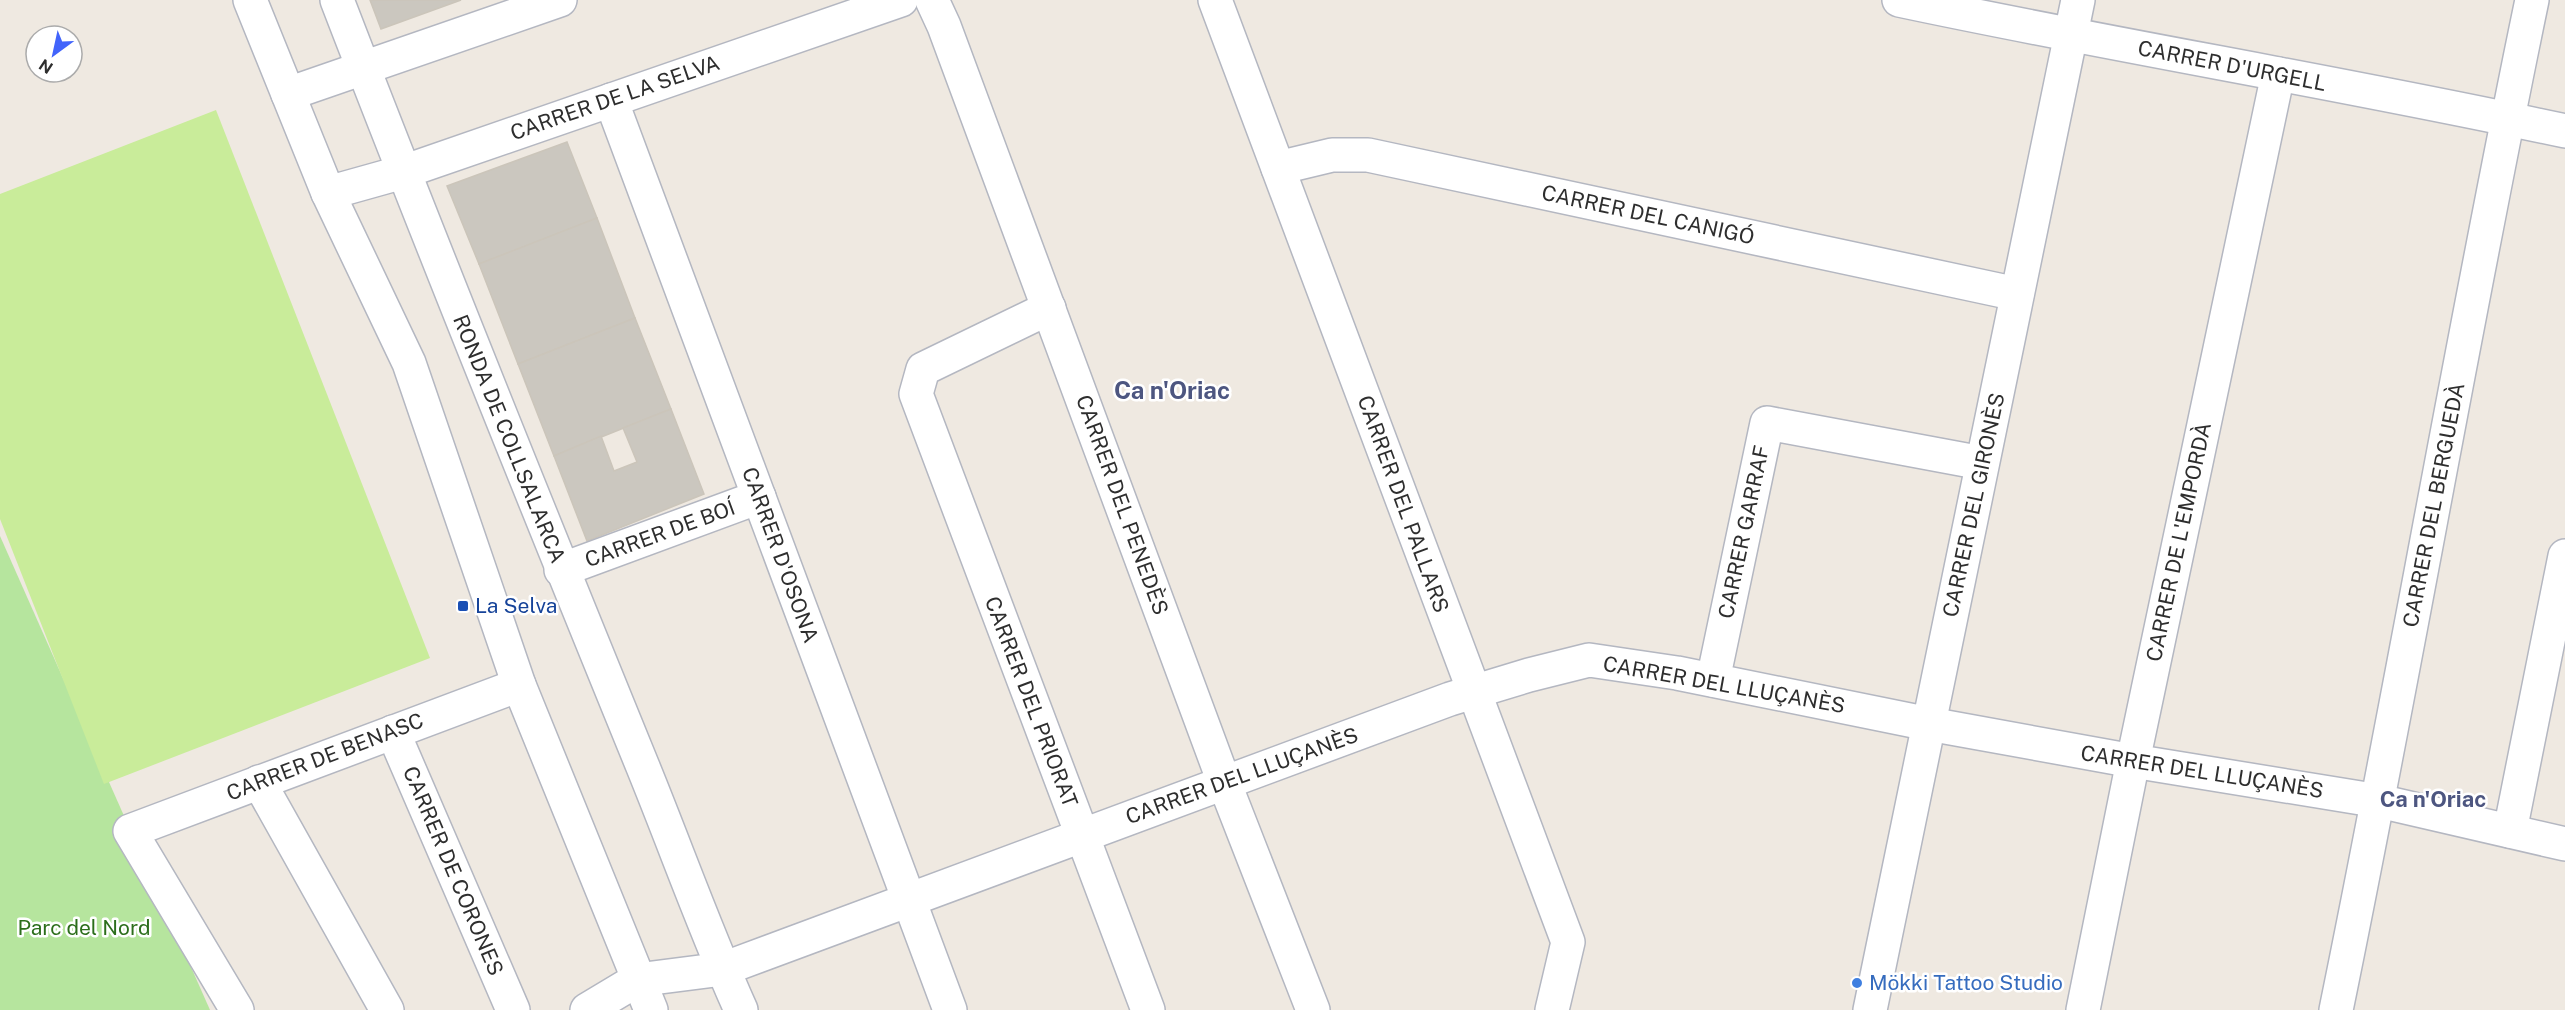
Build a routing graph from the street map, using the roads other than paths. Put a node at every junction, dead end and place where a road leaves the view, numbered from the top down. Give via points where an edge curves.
1 (250, 0) edge
2 (337, 0) edge
3 (560, 0) edge
4 (901, 0) edge
5 (932, 0) edge
6 (1215, 0) edge
7 (1899, 0) edge
8 (2078, 0) edge
9 (2532, 0) edge
10 (2070, 36) junction
11 (363, 67) junction
12 (2278, 74) junction
13 (288, 94) junction
14 (611, 100) junction
15 (2507, 119) junction
16 (2565, 131) edge
17 (1278, 168) junction
18 (403, 172) junction
19 (328, 193) junction
20 (2017, 294) junction
21 (1048, 309) junction
22 (1982, 463) junction
23 (759, 497) junction
24 (2565, 556) edge
25 (561, 570) junction
26 (1713, 680) junction
27 (519, 685) junction
28 (1472, 692) junction
29 (1929, 724) junction
30 (393, 732) junction
31 (2133, 761) junction
32 (260, 782) junction
33 (1224, 782) junction
34 (2379, 801) junction
35 (2510, 831) junction
36 (1082, 836) junction
37 (2565, 844) edge
38 (908, 900) junction
39 (723, 969) junction
40 (638, 980) junction
41 (237, 1010) edge
42 (387, 1010) edge
43 (513, 1010) edge
44 (586, 1010) edge
45 (651, 1010) edge
46 (741, 1010) edge
47 (950, 1010) edge
48 (1148, 1010) edge
49 (1313, 1010) edge
50 (1552, 1010) edge
51 (1870, 1010) edge
52 (2083, 1010) edge
53 (2336, 1010) edge

1 - 13 street
2 - 11 street, RONDA DE COLLSALARCA
3 - 11 street
4 - 14 street, CARRER DE LA SELVA
5 - 21 street, CARRER DEL PENEDÈS
6 - 17 street, CARRER DEL PALLARS
7 - 10 street, CARRER D'URGELL
8 - 10 street, CARRER DEL GIRONÈS
9 - 15 street, CARRER DEL BERGUEDÀ
10 - 12 street, CARRER D'URGELL
10 - 20 street, CARRER DEL GIRONÈS
11 - 13 street
11 - 18 street, RONDA DE COLLSALARCA
12 - 15 street, CARRER D'URGELL
12 - 31 street, CARRER DE L'EMPORDÀ
13 - 19 street
14 - 18 street, CARRER DE LA SELVA
14 - 23 street, CARRER D'OSONA
15 - 16 street, CARRER D'URGELL
15 - 34 street, CARRER DEL BERGUEDÀ
17 - 20 street, CARRER DEL CANIGÓ via 1332,155 1368,154
17 - 28 street, CARRER DEL PALLARS
18 - 19 street, CARRER DE LA SELVA
18 - 25 street, RONDA DE COLLSALARCA
19 - 27 street via 409,363
20 - 22 street, CARRER DEL GIRONÈS
21 - 33 street, CARRER DEL PENEDÈS
21 - 36 street, CARRER DEL PRIORAT via 923,369 916,394
22 - 26 street, CARRER GARRAF via 1767,423
22 - 29 street, CARRER DEL GIRONÈS
23 - 25 street, CARRER DE BOÍ
23 - 38 street, CARRER D'OSONA
24 - 35 street
25 - 39 street, RONDA DE COLLSALARCA
26 - 28 street, CARRER DEL LLUÇANÈS via 1589,660
26 - 29 street, CARRER DEL LLUÇANÈS
27 - 30 street, CARRER DE BENASC
27 - 40 street
28 - 33 street, CARRER DEL LLUÇANÈS
28 - 50 street, CARRER DEL PALLARS via 1568,942
29 - 31 street, CARRER DEL LLUÇANÈS
29 - 51 street, CARRER DEL GIRONÈS
30 - 32 street, CARRER DE BENASC
30 - 43 street, CARRER DE CORONES
31 - 34 street, CARRER DEL LLUÇANÈS
31 - 52 street, CARRER DE L'EMPORDÀ
32 - 41 street, CARRER DE BENASC via 130,831
32 - 42 street
33 - 36 street, CARRER DEL LLUÇANÈS
33 - 49 street, CARRER DEL PENEDÈS
34 - 35 street, CARRER DEL LLUÇANÈS
34 - 53 street, CARRER DEL BERGUEDÀ
35 - 37 street, CARRER DEL LLUÇANÈS
36 - 38 street, CARRER DEL LLUÇANÈS
36 - 48 street, CARRER DEL PRIORAT
38 - 39 street, CARRER DEL LLUÇANÈS
38 - 47 street, CARRER D'OSONA
39 - 40 street, CARRER DEL LLUÇANÈS
39 - 46 street, RONDA DE COLLSALARCA
40 - 44 street
40 - 45 street

